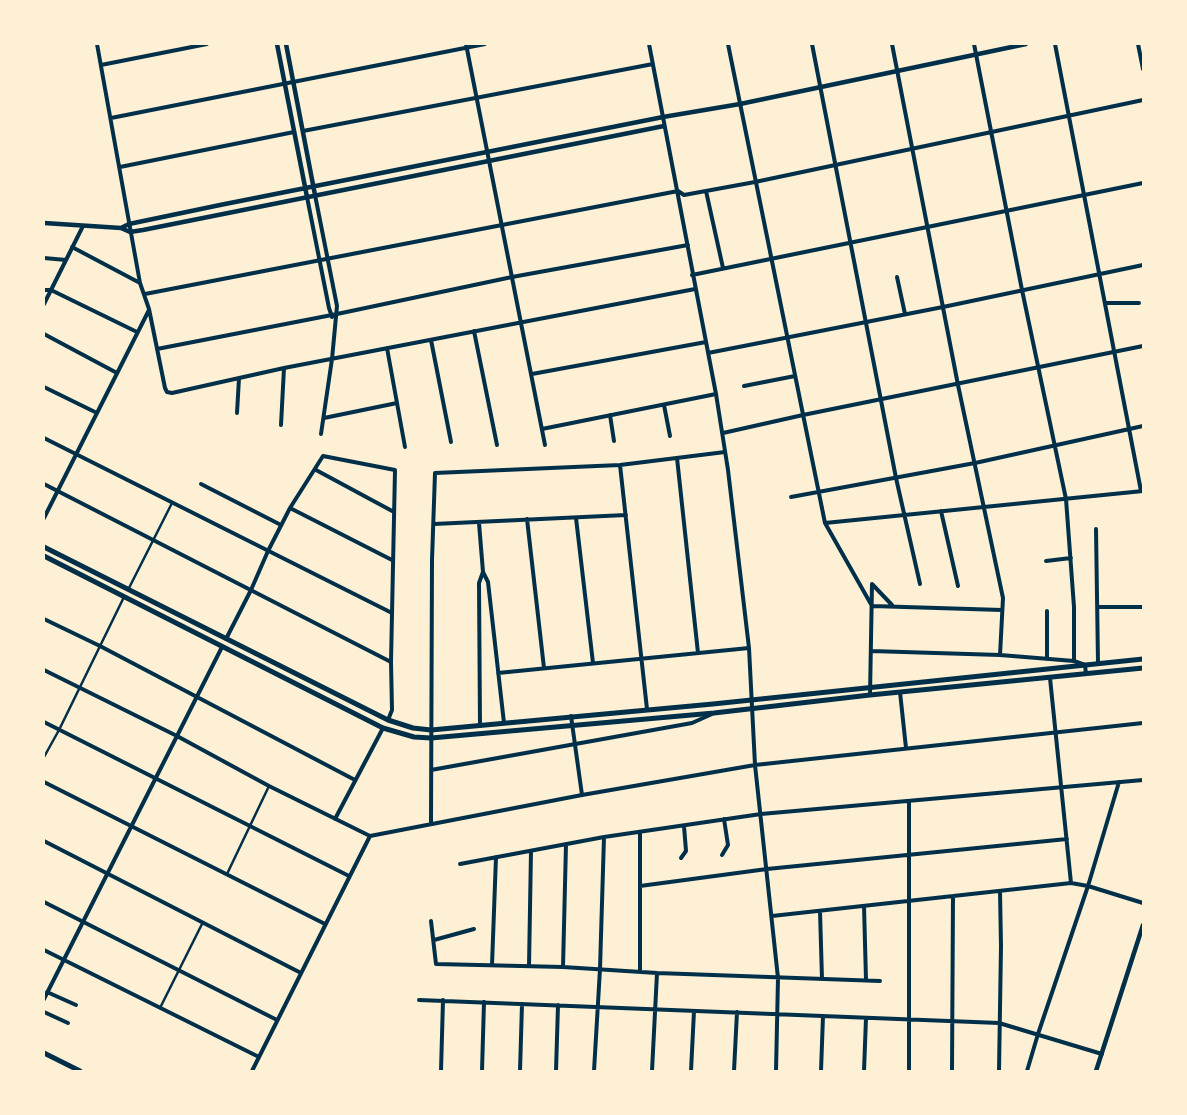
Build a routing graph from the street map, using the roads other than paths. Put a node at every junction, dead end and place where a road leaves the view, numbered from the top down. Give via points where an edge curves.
1 (97, 44) edge
2 (206, 44) edge
3 (277, 44) edge
4 (286, 44) edge
5 (485, 44) edge
6 (649, 44) edge
7 (728, 44) edge
8 (812, 44) edge
9 (892, 44) edge
10 (974, 44) edge
11 (1026, 44) edge
12 (1054, 44) edge
13 (1138, 44) edge
14 (466, 46) edge
15 (976, 54) junction
16 (652, 64) junction
17 (101, 65) junction
18 (1143, 68) edge
19 (898, 71) junction
20 (293, 82) junction
21 (284, 84) junction
22 (820, 87) junction
23 (476, 97) junction
24 (1143, 100) edge
25 (740, 104) junction
26 (1069, 116) junction
27 (663, 117) junction
28 (111, 118) junction
29 (664, 126) junction
30 (303, 131) junction
31 (294, 132) junction
32 (992, 133) junction
33 (913, 149) junction
34 (487, 153) junction
35 (489, 161) junction
36 (835, 165) junction
37 (120, 167) junction
38 (756, 182) junction
39 (1143, 183) edge
40 (314, 187) junction
41 (305, 188) junction
42 (678, 191) junction
43 (706, 191) junction
44 (315, 195) junction
45 (1084, 195) junction
46 (307, 197) junction
47 (220, 206) junction
48 (1008, 210) junction
49 (223, 215) junction
50 (44, 223) edge
51 (129, 224) junction
52 (502, 225) junction
53 (83, 226) junction
54 (928, 227) junction
55 (121, 228) junction
56 (130, 232) junction
57 (850, 243) junction
58 (688, 245) junction
59 (72, 247) junction
60 (44, 258) edge
61 (328, 259) junction
62 (771, 259) junction
63 (66, 260) junction
64 (319, 260) junction
65 (1143, 265) edge
66 (723, 268) junction
67 (1100, 274) junction
68 (692, 275) junction
69 (512, 277) junction
70 (897, 277) dead end
71 (140, 283) junction
72 (695, 289) junction
73 (44, 290) edge
74 (51, 290) junction
75 (1022, 290) junction
76 (145, 294) junction
77 (1105, 303) junction
78 (1139, 303) dead end
79 (44, 304) edge
80 (943, 307) junction
81 (149, 309) junction
82 (337, 314) junction
83 (905, 314) junction
84 (331, 315) junction
85 (335, 321) junction
86 (521, 322) junction
87 (865, 322) junction
88 (474, 331) junction
89 (137, 332) junction
90 (44, 334) edge
91 (787, 338) junction
92 (431, 340) junction
93 (706, 342) junction
94 (1143, 346) edge
95 (387, 348) junction
96 (157, 349) junction
97 (1115, 352) junction
98 (708, 353) junction
99 (332, 359) junction
100 (284, 368) junction
101 (1038, 368) junction
102 (117, 374) junction
103 (532, 374) junction
104 (794, 376) junction
105 (239, 378) junction
106 (958, 384) junction
107 (744, 386) dead end
108 (44, 387) edge
109 (716, 394) junction
110 (881, 400) junction
111 (397, 403) junction
112 (664, 405) junction
113 (97, 413) junction
114 (237, 413) dead end
115 (610, 416) junction
116 (803, 416) junction
117 (324, 418) junction
118 (281, 426) dead end
119 (1143, 426) edge
120 (542, 429) junction
121 (1130, 430) junction
122 (723, 433) junction
123 (321, 434) dead end
124 (670, 436) dead end
125 (44, 438) edge
126 (614, 440) dead end
127 (451, 442) dead end
128 (497, 445) dead end
129 (545, 445) dead end
130 (1054, 446) junction
131 (405, 447) dead end
132 (725, 452) junction
133 (76, 454) junction
134 (677, 458) junction
135 (975, 463) junction
136 (620, 465) junction
137 (316, 470) junction
138 (896, 478) junction
139 (44, 484) edge
140 (201, 484) dead end
141 (57, 491) junction
142 (1142, 491) edge
143 (819, 493) junction
144 (792, 497) dead end
145 (1066, 499) junction
146 (172, 503) junction
147 (984, 507) junction
148 (290, 508) junction
149 (941, 511) junction
150 (394, 512) junction
151 (626, 515) junction
152 (905, 515) junction
153 (44, 517) edge
154 (576, 518) junction
155 (527, 519) junction
156 (479, 523) junction
157 (825, 523) junction
158 (434, 524) junction
159 (281, 525) junction
160 (1096, 529) dead end
161 (154, 540) junction
162 (44, 547) edge
163 (268, 550) junction
164 (44, 556) edge
165 (1071, 558) junction
166 (392, 560) junction
167 (1046, 561) dead end
168 (483, 572) junction
169 (920, 584) dead end
170 (958, 586) dead end
171 (128, 590) junction
172 (251, 590) junction
173 (124, 597) junction
174 (892, 605) junction
175 (872, 606) junction
176 (1098, 607) junction
177 (1143, 607) edge
178 (1002, 610) junction
179 (1047, 611) dead end
180 (392, 613) junction
181 (44, 619) edge
182 (188, 620) junction
183 (184, 628) junction
184 (226, 639) junction
185 (100, 646) junction
186 (222, 647) junction
187 (749, 648) junction
188 (871, 651) junction
189 (698, 653) junction
190 (1000, 655) junction
191 (264, 658) junction
192 (642, 658) junction
193 (1047, 659) junction
194 (1143, 659) edge
195 (1074, 661) junction
196 (391, 662) junction
197 (593, 663) junction
198 (1098, 663) junction
199 (1085, 665) junction
200 (260, 666) junction
201 (544, 668) junction
202 (1143, 668) edge
203 (44, 670) edge
204 (498, 673) junction
205 (1086, 674) junction
206 (1050, 678) junction
207 (870, 686) junction
208 (79, 688) junction
209 (814, 692) junction
210 (900, 692) junction
211 (870, 695) junction
212 (196, 698) junction
213 (751, 699) junction
214 (815, 701) junction
215 (752, 708) junction
216 (647, 709) junction
217 (714, 713) junction
218 (571, 716) junction
219 (388, 720) junction
220 (44, 722) edge
221 (504, 723) junction
222 (1143, 723) edge
223 (572, 725) junction
224 (480, 726) junction
225 (383, 728) junction
226 (59, 730) junction
227 (431, 730) junction
228 (1056, 732) junction
229 (177, 736) junction
230 (431, 738) junction
231 (575, 743) junction
232 (906, 748) junction
233 (44, 758) edge
234 (755, 765) junction
235 (431, 770) junction
236 (156, 778) junction
237 (355, 780) junction
238 (1143, 780) edge
239 (44, 782) edge
240 (1119, 782) junction
241 (269, 786) junction
242 (1062, 786) junction
243 (582, 795) junction
244 (909, 801) junction
245 (761, 814) junction
246 (335, 819) junction
247 (724, 820) junction
248 (431, 823) junction
249 (131, 826) junction
250 (251, 826) junction
251 (684, 826) junction
252 (640, 833) junction
253 (370, 836) junction
254 (604, 837) junction
255 (1067, 838) junction
256 (44, 840) edge
257 (566, 844) junction
258 (530, 851) junction
259 (722, 855) dead end
260 (909, 856) junction
261 (496, 857) junction
262 (681, 858) dead end
263 (460, 864) dead end
264 (767, 869) junction
265 (108, 873) junction
266 (227, 874) junction
267 (349, 876) junction
268 (1072, 883) junction
269 (640, 886) junction
270 (1088, 886) junction
271 (1000, 891) junction
272 (953, 896) junction
273 (909, 901) junction
274 (44, 902) edge
275 (1143, 903) edge
276 (864, 906) junction
277 (820, 911) junction
278 (772, 916) junction
279 (431, 920) dead end
280 (83, 922) junction
281 (204, 922) junction
282 (325, 924) junction
283 (1143, 925) edge
284 (474, 929) dead end
285 (434, 940) junction
286 (44, 950) edge
287 (64, 960) junction
288 (492, 965) junction
289 (529, 966) junction
290 (563, 967) junction
291 (600, 969) junction
292 (179, 971) junction
293 (640, 971) junction
294 (301, 973) junction
295 (657, 973) junction
296 (778, 978) junction
297 (822, 979) junction
298 (866, 980) junction
299 (880, 981) dead end
300 (48, 992) junction
301 (44, 999) edge
302 (419, 1000) dead end
303 (443, 1000) junction
304 (484, 1002) junction
305 (522, 1004) junction
306 (76, 1005) dead end
307 (558, 1005) junction
308 (596, 1007) junction
309 (160, 1008) junction
310 (656, 1009) junction
311 (694, 1011) junction
312 (44, 1012) edge
313 (737, 1012) junction
314 (778, 1014) junction
315 (824, 1016) junction
316 (866, 1018) junction
317 (909, 1019) junction
318 (277, 1020) junction
319 (952, 1021) junction
320 (68, 1023) dead end
321 (999, 1023) junction
322 (1038, 1034) junction
323 (44, 1053) edge
324 (1102, 1054) junction
325 (259, 1057) junction
326 (80, 1071) edge
327 (252, 1071) edge
328 (441, 1071) edge
329 (482, 1071) edge
330 (520, 1071) edge
331 (556, 1071) edge
332 (594, 1071) edge
333 (652, 1071) edge
334 (691, 1071) edge
335 (734, 1071) edge
336 (776, 1071) edge
337 (821, 1071) edge
338 (864, 1071) edge
339 (909, 1071) edge
340 (952, 1071) edge
341 (999, 1071) edge
342 (1027, 1071) edge
343 (1096, 1071) edge

1 - 17 street
2 - 17 street
3 - 21 street
4 - 20 street
5 - 14 street
6 - 16 street
7 - 25 street
8 - 22 street
9 - 19 street
10 - 15 street
11 - 15 street
12 - 26 street
13 - 18 street
14 - 20 street
14 - 23 street
15 - 19 street
15 - 32 street
16 - 23 street
16 - 27 street
17 - 28 street
19 - 22 street
19 - 33 street
20 - 21 street
20 - 30 street
21 - 28 street
21 - 31 street
22 - 25 street
22 - 36 street
23 - 30 street
23 - 34 street
24 - 26 street
25 - 27 street
25 - 38 street
26 - 32 street
26 - 45 street
27 - 29 street
27 - 34 street
28 - 37 street
29 - 35 street
29 - 42 street
30 - 40 street
31 - 37 street
31 - 41 street
32 - 33 street
32 - 48 street
33 - 36 street
33 - 54 street
34 - 35 street
34 - 40 street
35 - 44 street
35 - 52 street
36 - 38 street
36 - 57 street
37 - 51 street
38 - 43 street
38 - 62 street
39 - 45 street
40 - 41 street
40 - 44 street
41 - 46 street
41 - 47 street
42 - 43 street via 684,196
42 - 52 street
42 - 58 street
43 - 66 street
44 - 46 street
44 - 61 street
45 - 48 street
45 - 67 street
46 - 49 street
46 - 64 street
47 - 49 street
47 - 51 street
48 - 54 street
48 - 75 street
49 - 56 street
50 - 53 street
51 - 55 street
51 - 56 street
52 - 61 street
52 - 69 street
53 - 55 street
53 - 59 street
54 - 57 street
54 - 80 street
55 - 56 street
56 - 71 street
57 - 62 street
57 - 87 street
58 - 68 street
58 - 69 street
59 - 63 street
59 - 71 street
60 - 63 street
61 - 64 street
61 - 82 street
62 - 66 street
62 - 91 street
63 - 74 street
64 - 76 street
64 - 84 street
65 - 67 street
66 - 68 street
67 - 75 street
67 - 77 street
68 - 72 street
69 - 82 street
69 - 86 street
70 - 83 street
71 - 76 street
72 - 86 street
72 - 93 street
73 - 74 street
74 - 79 street
74 - 89 street
75 - 80 street
75 - 101 street
76 - 81 street
77 - 78 street
77 - 97 street
80 - 83 street
80 - 106 street
81 - 89 street
81 - 96 street
82 - 84 street
82 - 85 street
83 - 87 street
84 - 85 street
84 - 96 street
85 - 99 street
86 - 88 street
86 - 103 street
87 - 91 street
87 - 110 street
88 - 92 street
88 - 128 street
89 - 102 street
90 - 102 street
91 - 98 street
91 - 104 street
92 - 95 street
92 - 127 street
93 - 98 street
93 - 103 street
94 - 97 street
95 - 99 street
95 - 111 street
96 - 105 street via 167,392
97 - 101 street
97 - 121 street
98 - 109 street
99 - 100 street
99 - 117 street
100 - 105 street
100 - 118 street
101 - 106 street
101 - 130 street
102 - 113 street
103 - 120 street
104 - 107 street
104 - 116 street
105 - 114 street
106 - 110 street
106 - 135 street
108 - 113 street
109 - 112 street
109 - 122 street
110 - 116 street
110 - 138 street
111 - 117 street
111 - 131 street
112 - 115 street
112 - 124 street
113 - 133 street
115 - 120 street
115 - 126 street
116 - 122 street
116 - 143 street
117 - 123 street
119 - 121 street
120 - 129 street
121 - 130 street
121 - 142 street
122 - 132 street
125 - 133 street
130 - 135 street
130 - 145 street
132 - 134 street
132 - 187 street
133 - 141 street
133 - 146 street
134 - 136 street
134 - 189 street
135 - 138 street
135 - 147 street
136 - 151 street
136 - 158 street via 435,472
137 - 148 street
137 - 150 street
137 - 150 street via 323,456 395,470
138 - 143 street
138 - 152 street
139 - 141 street
140 - 159 street
141 - 153 street
141 - 161 street
142 - 145 street
143 - 144 street
143 - 157 street
145 - 147 street
145 - 165 street
146 - 161 street
146 - 163 street
147 - 149 street
147 - 178 street via 1004,598
148 - 159 street
148 - 166 street
149 - 152 street
149 - 170 street
150 - 166 street
151 - 154 street
151 - 192 street
152 - 157 street
152 - 169 street
154 - 155 street
154 - 197 street
155 - 156 street
155 - 201 street
156 - 158 street
156 - 168 street
157 - 175 street
158 - 227 street
159 - 163 street
160 - 176 street
161 - 171 street
161 - 172 street
162 - 171 main road
163 - 172 street
163 - 180 street
164 - 173 main road
165 - 167 street
165 - 195 street
166 - 180 street
168 - 204 street via 488,582
168 - 224 street via 479,583
171 - 182 main road
172 - 184 street
172 - 196 street
173 - 183 main road
173 - 185 street
174 - 175 street
174 - 175 street via 872,584
174 - 178 street
175 - 188 street
176 - 177 street
176 - 198 street
178 - 190 street
179 - 193 street
180 - 196 street
181 - 185 street
182 - 183 main road
182 - 184 main road
183 - 186 main road
184 - 191 main road
185 - 208 street
185 - 212 street
186 - 200 main road
186 - 212 street
187 - 189 street
187 - 213 street
188 - 190 street
188 - 207 street
189 - 192 street
190 - 193 street
191 - 200 main road
191 - 219 main road
192 - 197 street
192 - 216 street
193 - 195 street
194 - 198 main road
195 - 199 street
196 - 219 street via 392,710
197 - 201 street
198 - 199 main road
199 - 205 street
199 - 207 main road
200 - 225 main road
201 - 204 street
202 - 205 main road
203 - 208 street
204 - 221 street
205 - 206 main road
206 - 210 main road
206 - 228 street
207 - 209 main road
207 - 211 street
208 - 226 street
208 - 229 street
209 - 213 main road
209 - 214 main road
210 - 211 main road
210 - 232 street
211 - 214 main road
212 - 229 street
212 - 237 street
213 - 215 street
213 - 216 main road
214 - 215 main road
215 - 217 main road
215 - 234 street
216 - 218 main road
217 - 223 main road
217 - 231 street via 692,723
218 - 221 main road
218 - 223 street
219 - 227 main road
220 - 226 street
221 - 224 main road
222 - 228 street
223 - 230 main road
223 - 231 street
224 - 227 main road
225 - 230 main road
225 - 237 street
226 - 233 street
226 - 236 street
227 - 230 street
228 - 232 street
228 - 242 street
229 - 236 street
229 - 241 street
230 - 235 street
231 - 235 street
231 - 243 street
232 - 234 street
234 - 243 street
234 - 245 street
235 - 248 street
236 - 249 street
236 - 250 street
237 - 246 street
238 - 240 street
239 - 249 street
240 - 242 street
240 - 270 street
241 - 246 street
241 - 250 street
242 - 244 street
242 - 255 street
243 - 248 street
244 - 245 street
244 - 260 street
245 - 247 street
245 - 264 street
246 - 253 street
247 - 251 street
247 - 259 street via 728,845
248 - 253 street
249 - 265 street
249 - 266 street
250 - 266 street
250 - 267 street
251 - 252 street
251 - 262 street via 686,851
252 - 254 street
252 - 269 street
253 - 267 street
254 - 257 street
254 - 291 street
255 - 260 street
255 - 268 street
256 - 265 street
257 - 258 street
257 - 290 street
258 - 261 street
258 - 289 street
260 - 264 street
260 - 273 street
261 - 263 street
261 - 288 street
264 - 269 street
264 - 278 street
265 - 280 street
265 - 281 street
266 - 282 street
267 - 282 street
268 - 270 street
268 - 271 street
269 - 293 street
270 - 275 street
270 - 322 street
271 - 272 street
271 - 321 street
272 - 273 street
272 - 319 street
273 - 276 street
273 - 317 street
274 - 280 street
276 - 277 street
276 - 298 street
277 - 278 street
277 - 297 street
278 - 296 street
279 - 285 street
280 - 287 street
280 - 292 street
281 - 292 street
281 - 294 street
282 - 294 street
283 - 324 street
284 - 285 street
285 - 288 street via 436,964
286 - 287 street
287 - 300 street
287 - 309 street
288 - 289 street
289 - 290 street
290 - 291 street
291 - 293 street
291 - 308 street
292 - 309 street
292 - 318 street
293 - 295 street
294 - 318 street
295 - 296 street
295 - 310 street
296 - 297 street
296 - 314 street
297 - 298 street
298 - 299 street
300 - 301 street
300 - 306 street
302 - 303 street
303 - 304 street
303 - 328 street
304 - 305 street
304 - 329 street
305 - 307 street
305 - 330 street
307 - 308 street
307 - 331 street
308 - 310 street
308 - 332 street
309 - 325 street
310 - 311 street
310 - 333 street
311 - 313 street
311 - 334 street
312 - 320 street
313 - 314 street
313 - 335 street
314 - 315 street
314 - 336 street
315 - 316 street
315 - 337 street
316 - 317 street
316 - 338 street
317 - 319 street
317 - 339 street
318 - 325 street
319 - 321 street
319 - 340 street
321 - 322 street
321 - 341 street
322 - 324 street
322 - 342 street
323 - 326 main road
324 - 343 street
325 - 327 street

